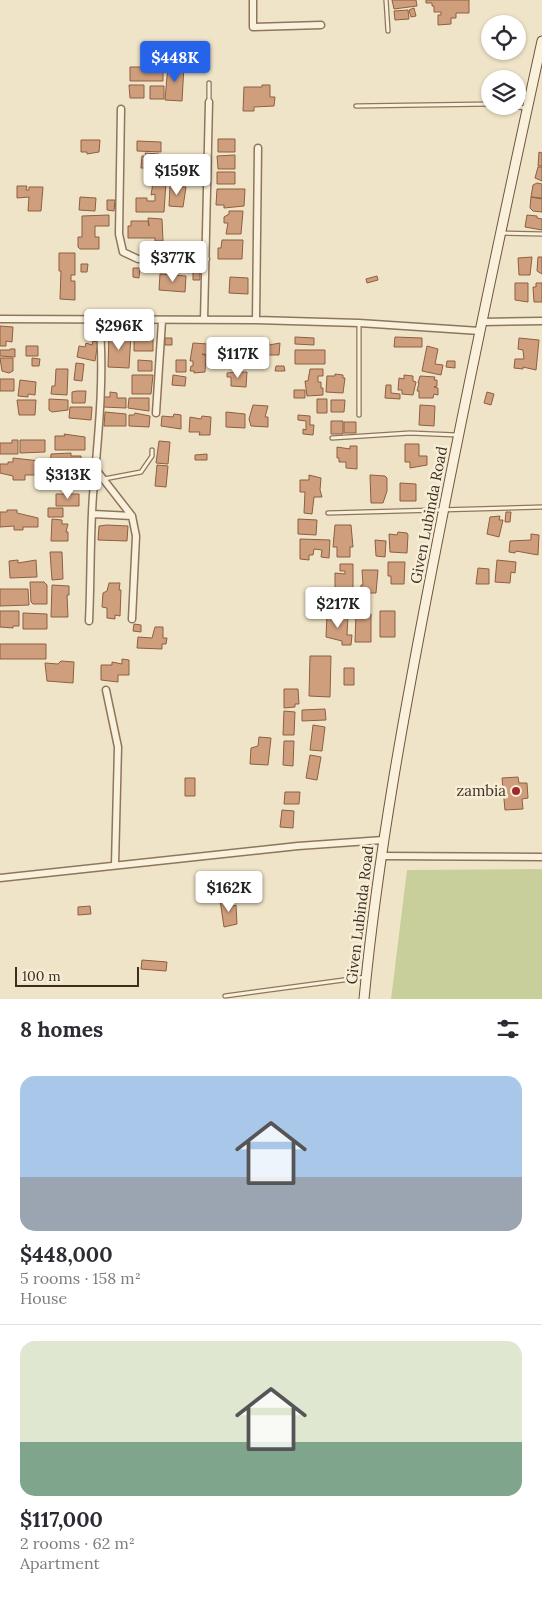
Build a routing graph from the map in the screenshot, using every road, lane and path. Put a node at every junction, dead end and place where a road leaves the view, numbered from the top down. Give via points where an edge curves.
1 (253, 0) edge
2 (386, 0) edge
3 (321, 25) dead end
4 (388, 31) dead end
5 (542, 41) edge
6 (209, 83) dead end
7 (209, 102) joint
8 (481, 104) edge
9 (356, 106) dead end
10 (121, 109) dead end
11 (528, 109) joint
12 (258, 148) dead end
13 (501, 233) junction
14 (542, 234) edge
15 (206, 259) junction
16 (0, 319) edge
17 (99, 319) junction
18 (204, 320) junction
19 (256, 320) junction
20 (162, 321) junction
21 (542, 321) edge
22 (359, 323) junction
23 (481, 326) junction
24 (156, 413) dead end
25 (359, 415) dead end
26 (458, 436) junction
27 (332, 438) dead end
28 (152, 450) dead end
29 (97, 471) junction
30 (103, 479) junction
31 (542, 507) edge
32 (444, 511) junction
33 (328, 513) dead end
34 (92, 514) junction
35 (132, 516) junction
36 (132, 619) dead end
37 (89, 621) dead end
38 (106, 690) dead end
39 (383, 840) junction
40 (382, 856) junction
41 (542, 857) edge
42 (115, 865) junction
43 (0, 878) edge
44 (366, 977) junction
45 (225, 996) dead end
46 (364, 999) edge

1 - 3 street via 253,27
2 - 4 lane
5 - 11 street, Given Lubinda Road
6 - 7 lane
7 - 15 street
8 - 9 lane
10 - 15 street via 119,234 123,252 138,259
11 - 13 street, Given Lubinda Road
12 - 19 street
13 - 14 lane
13 - 23 street, Given Lubinda Road
15 - 18 street
16 - 17 street
17 - 20 street
17 - 29 street
18 - 19 street
18 - 20 street
19 - 22 street
20 - 24 street
21 - 23 street
22 - 23 street
22 - 25 lane
23 - 26 street, Given Lubinda Road
26 - 27 lane via 410,433
26 - 32 street, Given Lubinda Road
28 - 30 lane via 152,456 141,472
29 - 30 street
29 - 34 street
30 - 35 street
31 - 32 lane
32 - 33 lane
32 - 39 street, Given Lubinda Road
34 - 35 street
34 - 37 street
35 - 36 street via 136,536
38 - 42 street via 118,746
39 - 40 street, Given Lubinda Road
39 - 42 street
40 - 41 street
40 - 44 street, Given Lubinda Road
42 - 43 street
44 - 45 lane
44 - 46 street, Given Lubinda Road

